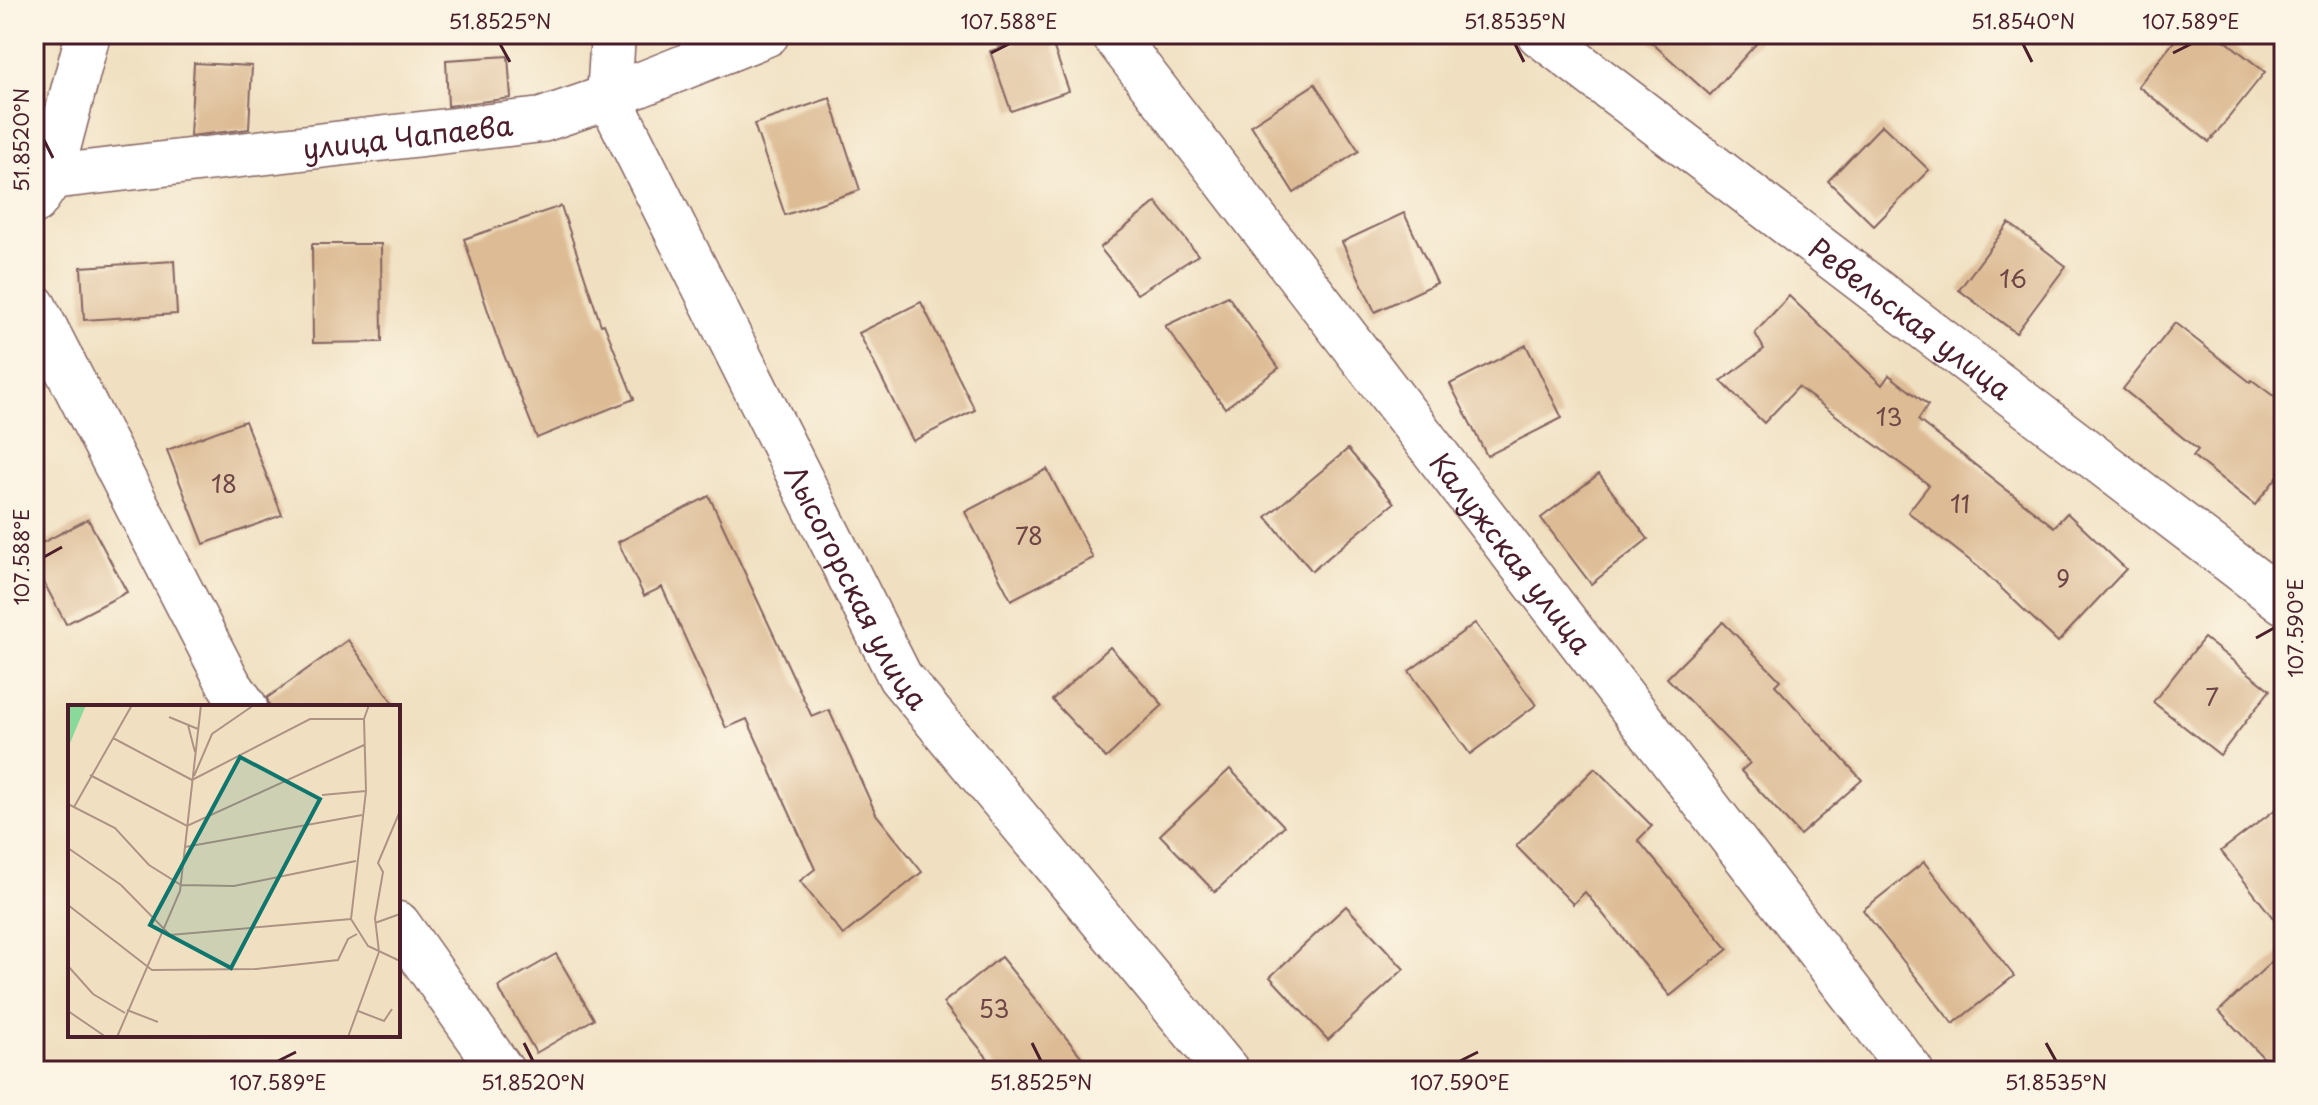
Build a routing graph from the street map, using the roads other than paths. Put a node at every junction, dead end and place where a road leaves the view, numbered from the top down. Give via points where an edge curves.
1 (88, 34) edge
2 (613, 34) edge
3 (767, 34) edge
4 (1113, 34) edge
5 (1539, 34) edge
6 (609, 97) junction
7 (39, 187) edge
8 (34, 306) edge
9 (2284, 602) edge
10 (244, 705) edge
11 (400, 927) edge
12 (502, 1071) edge
13 (1227, 1071) edge
14 (1911, 1071) edge

1 - 7 street
2 - 6 street
3 - 6 street, улица Чапаева
4 - 14 street, Калужская улица
5 - 9 street, Ревельская улица
6 - 7 street, улица Чапаева via 542,120
6 - 13 street, Лысогорская улица via 900,677
8 - 10 street
11 - 12 street

